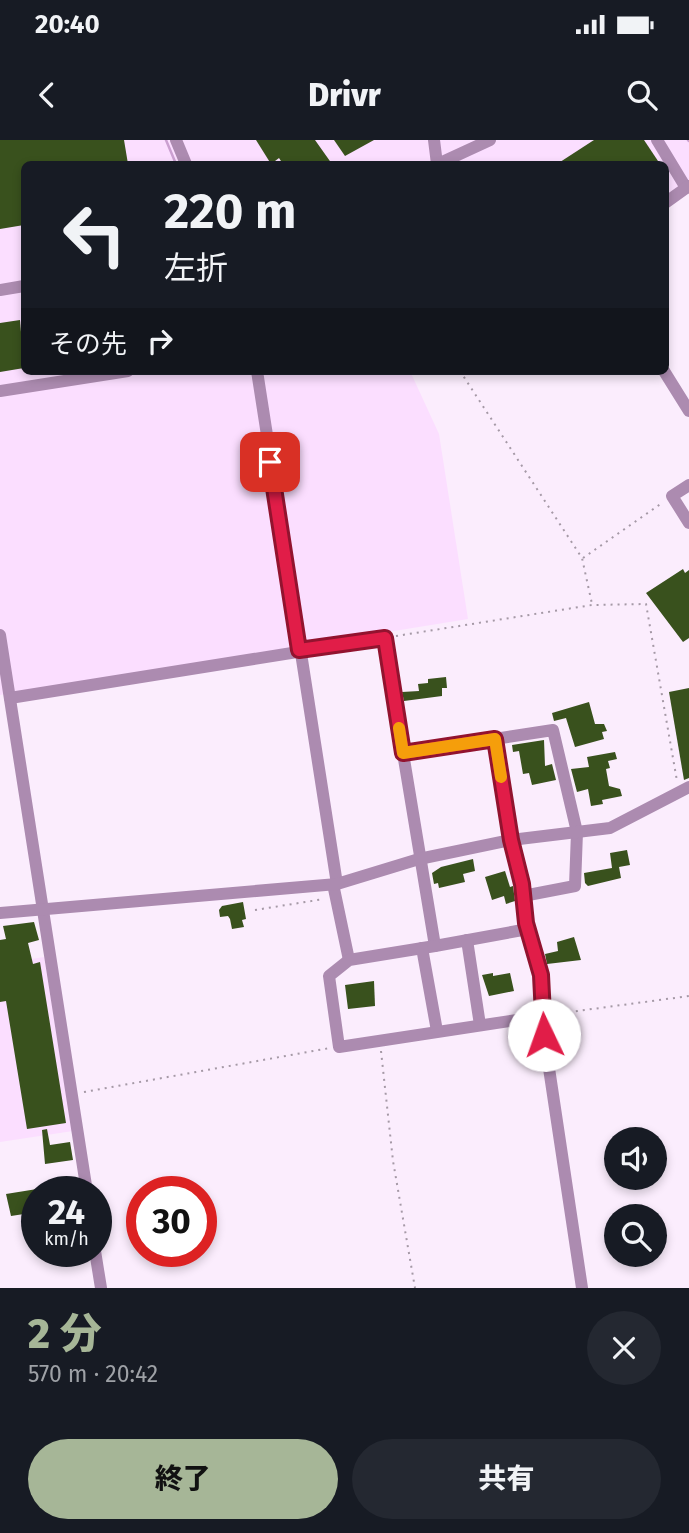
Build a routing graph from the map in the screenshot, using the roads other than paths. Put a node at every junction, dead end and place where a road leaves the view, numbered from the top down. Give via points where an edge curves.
1 (177, 140) edge
2 (434, 140) edge
3 (490, 140) edge
4 (657, 140) edge
5 (185, 161) edge
6 (438, 161) edge
7 (444, 161) edge
8 (687, 187) edge
9 (669, 200) edge
10 (21, 286) edge
11 (0, 290) edge
12 (102, 375) edge
13 (258, 375) edge
14 (666, 375) edge
15 (0, 391) edge
16 (689, 411) edge
17 (689, 485) edge
18 (689, 523) edge
19 (0, 635) edge
20 (299, 650) junction
21 (10, 698) junction
22 (495, 739) junction
23 (403, 753) junction
24 (684, 790) edge
25 (577, 832) junction
26 (511, 840) junction
27 (419, 859) junction
28 (336, 889) junction
29 (523, 895) junction
30 (43, 910) junction
31 (0, 913) edge
32 (528, 929) junction
33 (467, 940) junction
34 (429, 947) junction
35 (349, 961) junction
36 (543, 1016) junction
37 (480, 1025) junction
38 (437, 1031) junction
39 (85, 1176) edge
40 (98, 1267) edge
41 (101, 1288) edge
42 (582, 1288) edge

1 - 5 street
2 - 6 street
3 - 7 street
4 - 8 street
8 - 9 street
10 - 11 street
12 - 15 street
13 - 20 street
14 - 16 street
17 - 18 street via 672,496
19 - 21 street
20 - 21 street
20 - 23 street via 385,638
20 - 28 street
21 - 30 street
22 - 23 street
22 - 25 street via 553,730
22 - 26 street
23 - 27 street
24 - 25 street via 610,828
25 - 26 street
25 - 29 street via 575,886
26 - 27 street
26 - 29 street
27 - 28 street
27 - 34 street
28 - 30 street
28 - 35 street
29 - 32 street
30 - 31 street
30 - 39 street
32 - 33 street
32 - 36 street via 541,975
33 - 34 street
33 - 37 street
34 - 35 street
34 - 38 street
35 - 38 street via 329,976 339,1047
36 - 37 street
36 - 42 street
37 - 38 street
40 - 41 street

